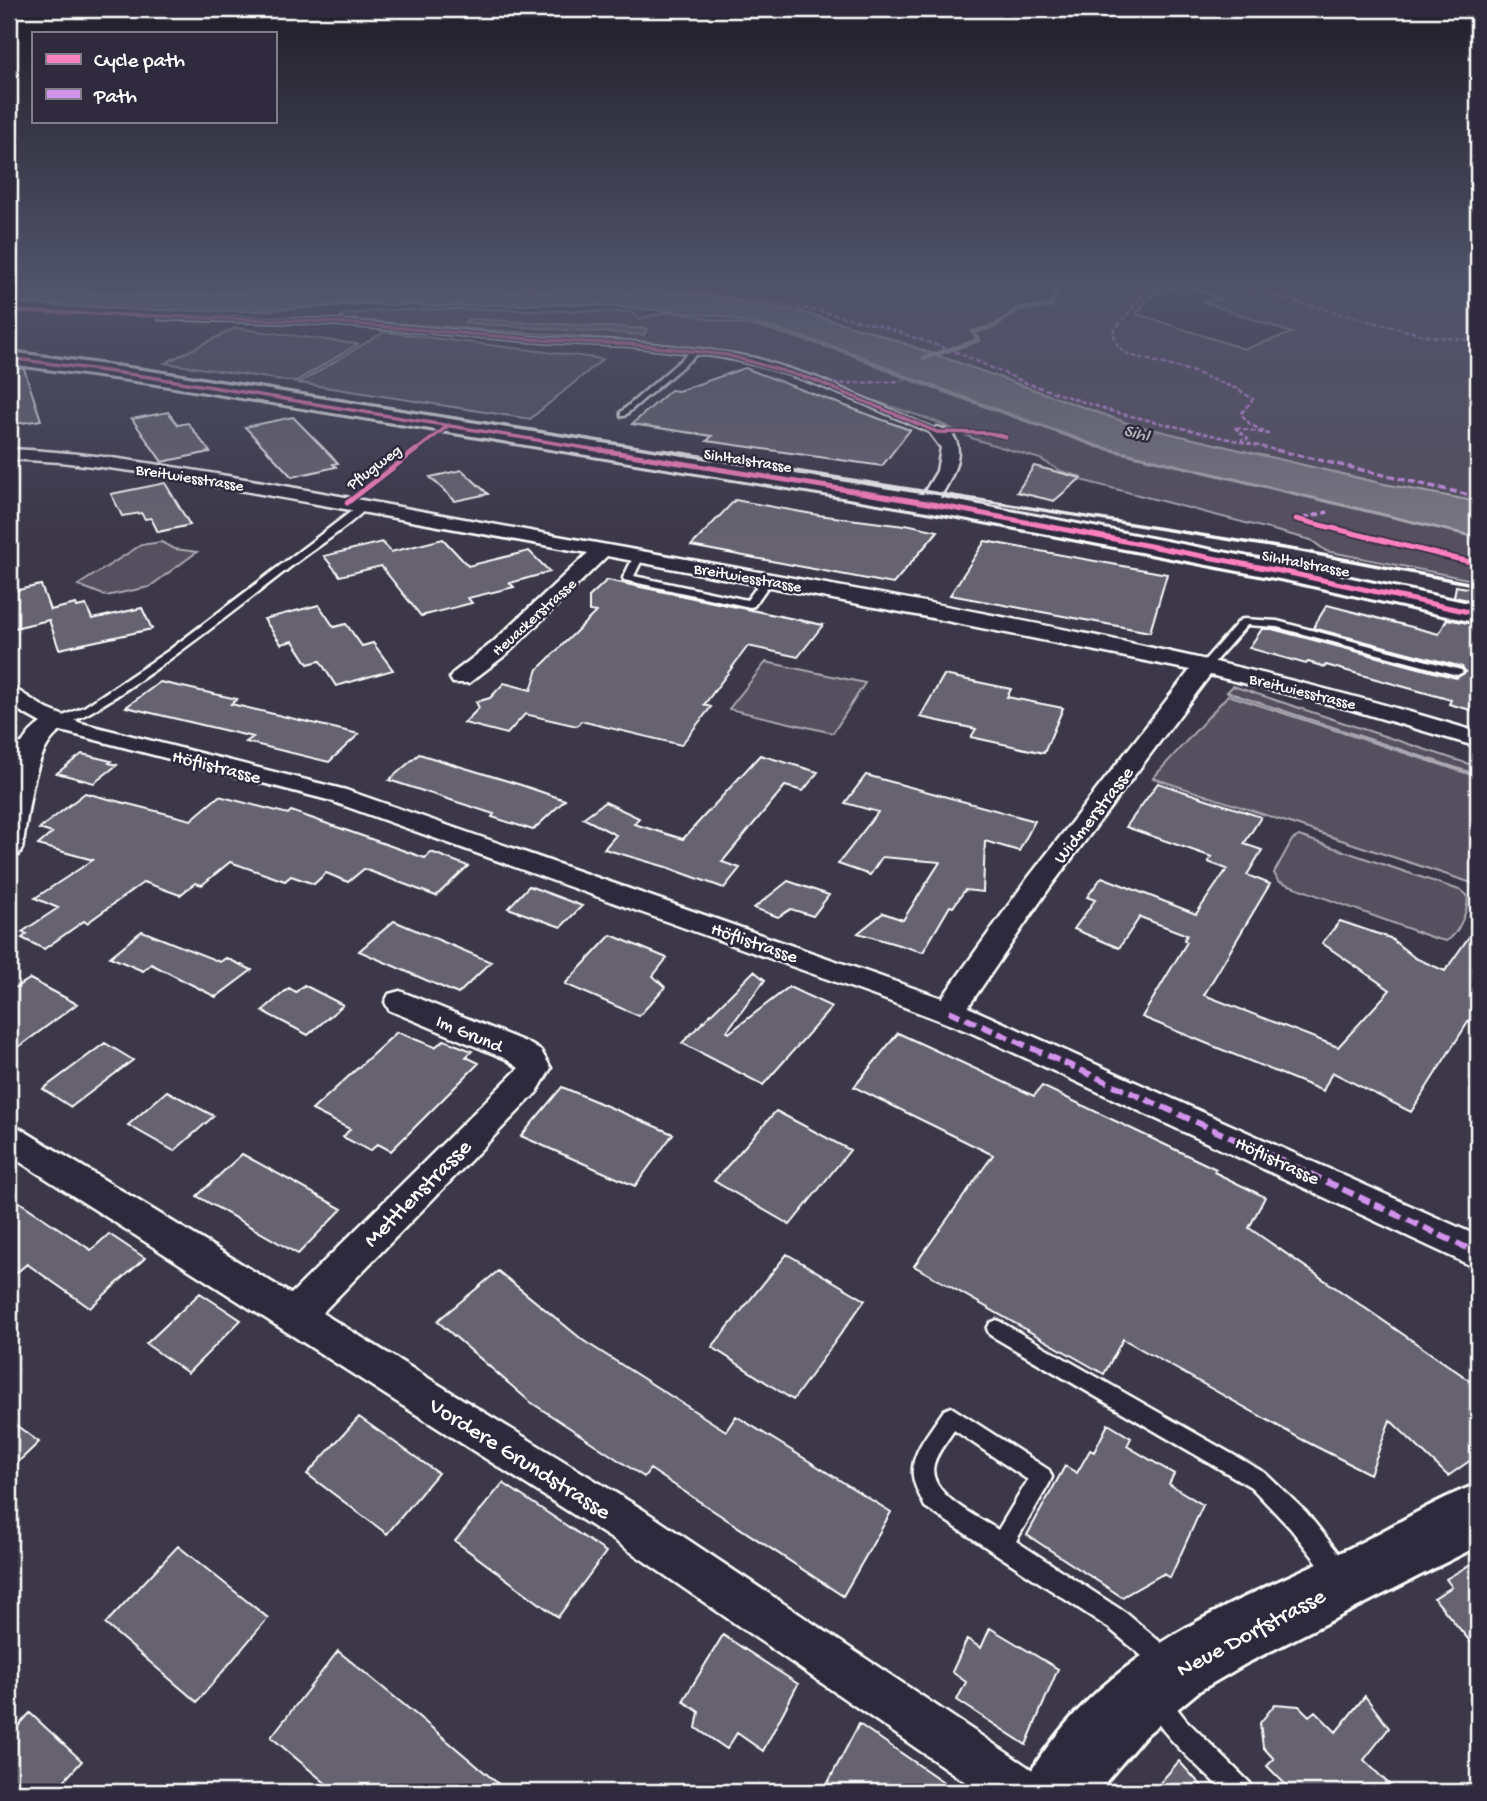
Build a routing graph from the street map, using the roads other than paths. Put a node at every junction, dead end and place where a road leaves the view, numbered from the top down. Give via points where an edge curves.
1 (91, 369) edge
2 (675, 369) edge
3 (780, 369) edge
4 (624, 414) dead end
5 (937, 432) joint
6 (9, 454) edge
7 (927, 503) junction
8 (364, 506) junction
9 (600, 549) junction
10 (1478, 614) edge
11 (1206, 665) junction
12 (1457, 672) dead end
13 (461, 678) dead end
14 (9, 695) edge
15 (58, 723) junction
16 (1478, 740) edge
17 (35, 744) junction
18 (9, 750) edge
19 (9, 849) edge
20 (400, 1002) dead end
21 (949, 1011) junction
22 (535, 1068) joint
23 (9, 1138) edge
24 (1478, 1252) edge
25 (295, 1314) junction
26 (997, 1329) dead end
27 (1478, 1513) edge
28 (1001, 1546) junction
29 (1346, 1581) junction
30 (1162, 1679) junction
31 (1023, 1792) edge
32 (1055, 1792) edge
33 (1241, 1792) edge

1 - 7 main road, Sihltalstrasse
2 - 4 lane
3 - 5 lane
5 - 7 street via 950,452
6 - 8 street, Breitwiesstrasse via 137,467
7 - 10 main road, Sihltalstrasse
8 - 9 street, Breitwiesstrasse
8 - 15 lane, Pflugweg via 172,653 88,709
9 - 11 street, Breitwiesstrasse
9 - 13 street, Heuackerstrasse via 596,558 500,648
11 - 12 lane, Widmerstrasse via 1244,622 1277,624
11 - 16 street, Breitwiesstrasse
11 - 21 street, Widmerstrasse via 1038,884
14 - 15 street, Höflistrasse
15 - 17 street
15 - 21 street, Höflistrasse via 337,795
17 - 18 lane
17 - 19 street
20 - 22 street, Im Grund via 517,1051
21 - 24 street, Höflistrasse
22 - 25 street, Mettlenstrasse via 526,1083
23 - 25 street, Vordere Grundstrasse
25 - 31 street, Vordere Grundstrasse via 630,1526
26 - 29 lane via 1258,1480 1298,1520
27 - 29 main road, Neue Dorfstrasse
28 - 28 lane via 933,1500 926,1489 926,1456 951,1417 1042,1477
28 - 30 lane via 1118,1621
29 - 30 main road, Neue Dorfstrasse via 1229,1639
30 - 32 main road, Neue Dorfstrasse via 1093,1740
30 - 33 lane via 1178,1728

